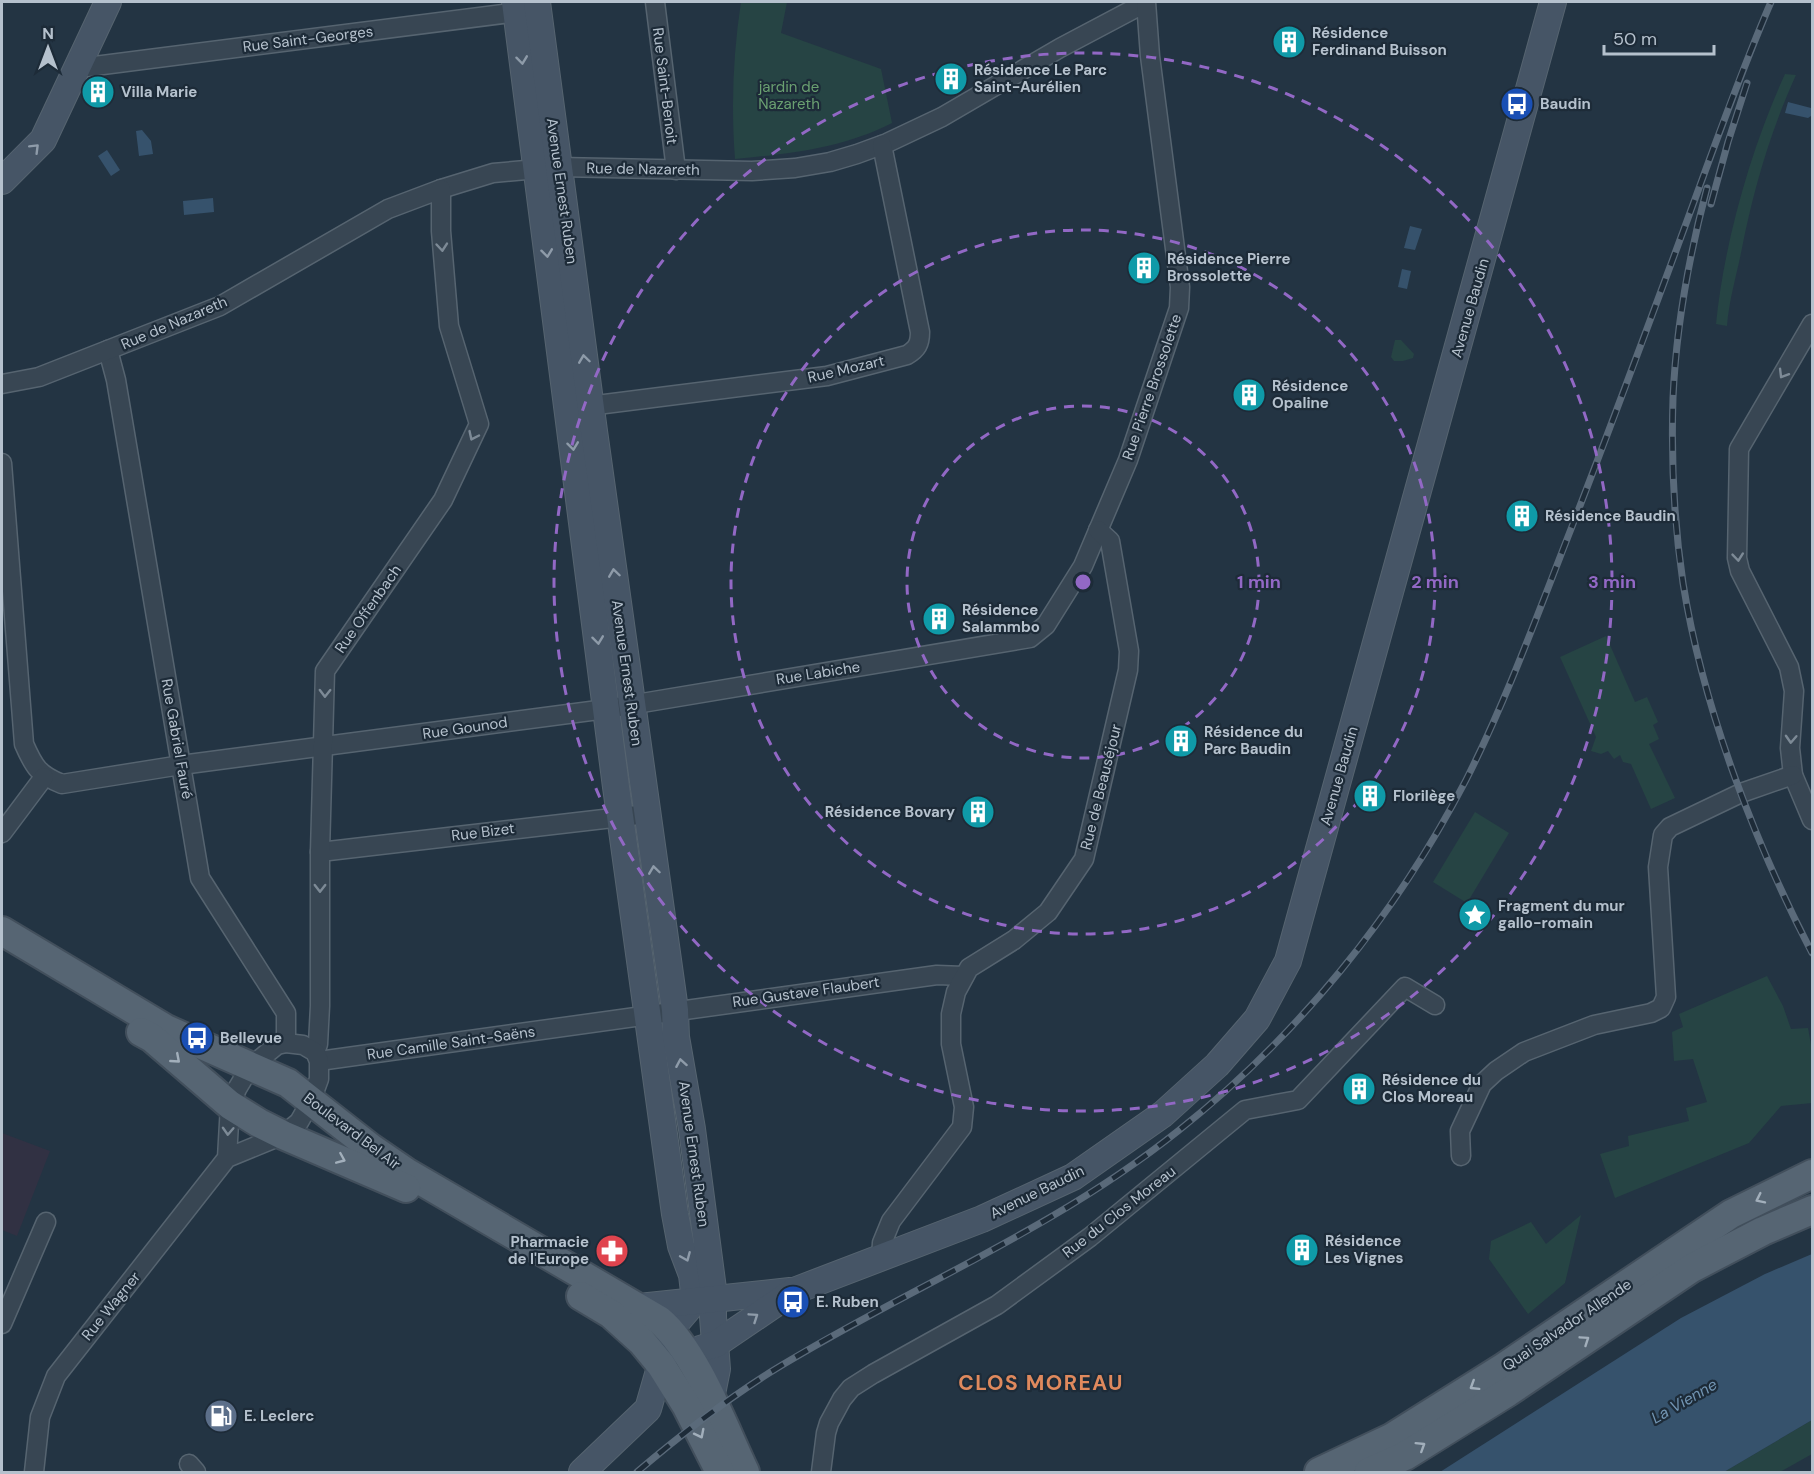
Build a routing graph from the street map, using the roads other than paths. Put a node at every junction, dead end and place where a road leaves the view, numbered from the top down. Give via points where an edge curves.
1 (108, 2) edge
2 (655, 2) edge
3 (1146, 2) edge
4 (1553, 2) edge
5 (526, 6) edge
6 (80, 63) junction
7 (882, 145) junction
8 (548, 169) junction
9 (676, 170) junction
10 (2, 181) edge
11 (441, 189) junction
12 (1812, 324) edge
13 (108, 350) junction
14 (2, 384) edge
15 (579, 407) junction
16 (2, 463) edge
17 (1098, 530) junction
18 (1030, 638) joint
19 (632, 704) junction
20 (606, 709) junction
21 (323, 745) junction
22 (181, 765) junction
23 (1793, 775) junction
24 (44, 777) junction
25 (646, 814) junction
26 (620, 816) junction
27 (1812, 820) edge
28 (2, 834) edge
29 (320, 852) junction
30 (2, 931) edge
31 (2, 951) edge
32 (964, 976) junction
33 (1435, 1005) dead end
34 (675, 1010) junction
35 (649, 1016) junction
36 (286, 1043) junction
37 (317, 1057) junction
38 (240, 1085) junction
39 (298, 1119) junction
40 (1461, 1156) dead end
41 (227, 1158) junction
42 (1812, 1174) edge
43 (1812, 1210) edge
44 (46, 1222) dead end
45 (881, 1258) junction
46 (794, 1291) junction
47 (704, 1301) junction
48 (639, 1307) junction
49 (2, 1324) edge
50 (716, 1344) junction
51 (676, 1370) junction
52 (648, 1409) junction
53 (715, 1471) edge
54 (819, 1471) edge
55 (34, 1473) edge
56 (582, 1473) edge
57 (745, 1473) edge
58 (1319, 1473) edge
59 (1369, 1473) edge

1 - 6 street
2 - 9 street, Rue Saint-Benoit
3 - 7 street, Rue de Nazareth via 961,106
3 - 17 street, Rue Pierre Brossolette via 1180,287 1179,308 1128,460
4 - 45 street, Avenue Baudin via 1283,971 1257,1019 1217,1065 1130,1139 1073,1177 982,1219
5 - 6 street, Rue Saint-Georges via 87,67
5 - 8 street, Avenue Ernest Ruben
10 -> 6 street via 43,140
7 - 9 street, Rue de Nazareth via 830,162 795,168
7 - 15 street, Rue Mozart via 920,332 915,350 827,376
8 - 9 street, Rue de Nazareth
8 - 11 street, Rue de Nazareth via 494,173
8 - 15 street, Avenue Ernest Ruben
11 - 13 street, Rue de Nazareth via 388,208 220,306
11 -> 21 street, Rue Offenbach via 449,326 479,424 443,500 325,672
12 -> 23 street via 1739,449 1738,459 1737,558 1789,667 1794,691 1790,748
13 - 14 street, Rue de Nazareth via 39,377
13 - 22 street, Rue Gabriel Fauré
19 -> 15 street, Avenue Ernest Ruben
15 -> 20 street, Avenue Ernest Ruben
16 - 24 street via 24,744
17 - 18 street, Rue Pierre Brossolette via 1083,566 1046,625
17 - 32 street, Rue de Beauséjour via 1110,542 1129,651 1117,723 1084,859 1048,912 1014,940 969,968
18 - 19 street, Rue Labiche
19 - 20 street, Rue Labiche
19 - 25 street, Avenue Ernest Ruben
20 - 21 street, Rue Gounod
20 - 26 street, Avenue Ernest Ruben
21 - 22 street, Rue Gounod
21 - 29 street, Rue Offenbach
22 - 24 street, Rue Gounod via 62,784
22 - 36 street, Rue Gabriel Fauré via 200,878 285,1013
23 - 27 street
23 - 40 street via 1741,793 1670,827 1663,835 1658,867 1666,997 1661,1008 1594,1024 1524,1052 1496,1071 1482,1084 1460,1131
24 - 28 street
25 - 26 street, Rue Bizet
34 -> 25 street, Avenue Ernest Ruben
26 - 29 street, Rue Bizet
26 - 35 street, Avenue Ernest Ruben
29 -> 37 street, Rue Offenbach
30 - 38 main road, Boulevard Bel Air via 166,1029
31 -> 38 main road, Boulevard Bel Air
32 - 34 street, Rue Gustave Flaubert via 937,975
32 - 45 street, Rue de Beauséjour via 951,1014 951,1044 964,1107 962,1127 891,1221
33 - 54 street, Rue du Clos Moreau via 1405,987 1298,1100 1245,1110 1090,1237 997,1305 851,1388 829,1423
34 - 35 street, Rue Gustave Flaubert
47 -> 34 street, Avenue Ernest Ruben via 692,1129
35 - 37 street, Rue Camille Saint-Saëns
35 -> 47 street, Avenue Ernest Ruben via 681,1246
36 - 37 street via 303,1045
36 - 38 street via 278,1045
37 - 39 street via 319,1079
38 - 39 main road, Boulevard Bel Air
38 - 39 main road, Boulevard Bel Air via 272,1074 288,1083
38 -> 41 street
39 - 41 street, Rue Wagner
39 - 48 main road, Boulevard Bel Air via 406,1172
39 -> 51 main road, Boulevard Bel Air via 611,1314
41 - 55 street, Rue Wagner via 56,1376 40,1418
42 -> 58 main road, Quai Salvador Allende via 1731,1214 1504,1367 1391,1438
59 -> 43 main road, Quai Salvador Allende via 1405,1456 1508,1392 1692,1268
44 - 49 street
45 - 46 street, Avenue Baudin
46 - 47 street, Avenue Baudin
50 -> 46 street, Avenue Baudin
47 - 48 street, Avenue Baudin
47 - 50 street, Avenue Ernest Ruben
47 - 51 street
48 - 51 main road, Boulevard Bel Air via 659,1320
50 - 51 street, Avenue Baudin
50 - 51 street via 717,1369
51 - 52 street, Avenue Baudin
51 - 52 street
51 -> 53 main road
51 - 57 main road
52 - 56 street

